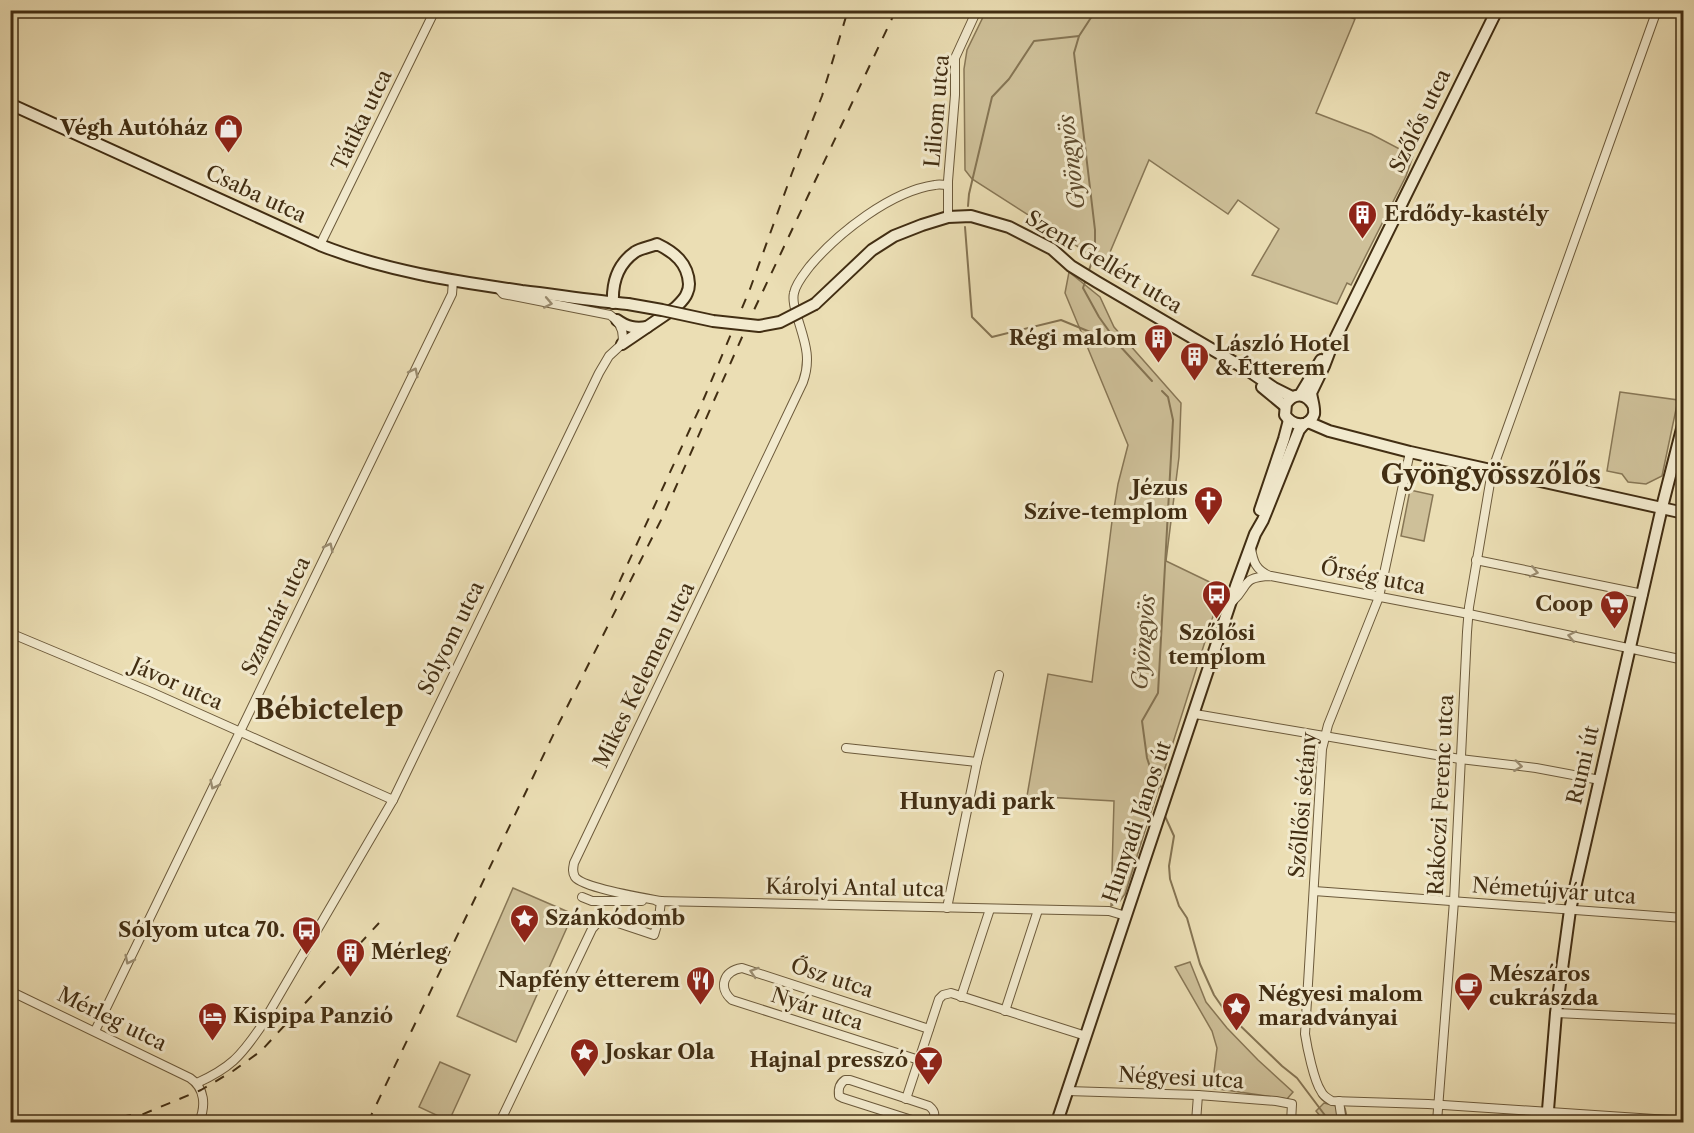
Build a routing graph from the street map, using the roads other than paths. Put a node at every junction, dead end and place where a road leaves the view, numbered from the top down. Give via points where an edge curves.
1 (435, 10) edge
2 (977, 10) edge
3 (1497, 10) edge
4 (1657, 10) edge
5 (10, 104) edge
6 (948, 185) junction
7 (948, 218) junction
8 (320, 245) junction
9 (453, 281) junction
10 (497, 287) junction
11 (612, 303) junction
12 (617, 320) junction
13 (767, 325) joint
14 (648, 327) junction
15 (622, 344) junction
16 (1332, 345) junction
17 (1232, 362) junction
18 (1296, 396) junction
19 (1285, 406) junction
20 (1314, 407) junction
21 (1288, 420) junction
22 (1683, 421) edge
23 (1306, 423) junction
24 (1368, 440) junction
25 (1410, 452) junction
26 (1492, 471) junction
27 (1662, 507) junction
28 (1683, 513) edge
29 (1255, 534) junction
30 (1251, 546) junction
31 (1476, 560) junction
32 (1271, 576) junction
33 (1643, 594) junction
34 (1379, 597) junction
35 (1230, 604) junction
36 (1469, 614) junction
37 (10, 633) edge
38 (1630, 648) junction
39 (1683, 660) edge
40 (999, 675) dead end
41 (1194, 714) junction
42 (240, 732) junction
43 (1324, 736) junction
44 (846, 748) dead end
45 (1460, 759) junction
46 (977, 762) junction
47 (1600, 780) junction
48 (393, 800) junction
49 (1314, 891) junction
50 (582, 897) dead end
51 (661, 901) junction
52 (1454, 902) junction
53 (947, 908) junction
54 (990, 909) junction
55 (1038, 910) junction
56 (1570, 910) junction
57 (1126, 916) junction
58 (1683, 918) edge
59 (727, 976) joint
60 (10, 991) edge
61 (961, 997) junction
62 (1005, 1011) junction
63 (1556, 1012) junction
64 (1683, 1018) edge
65 (929, 1029) junction
66 (95, 1031) junction
67 (1086, 1036) junction
68 (919, 1060) junction
69 (197, 1083) junction
70 (1683, 1089) edge
71 (1067, 1091) junction
72 (1198, 1095) junction
73 (906, 1099) junction
74 (1339, 1101) junction
75 (1438, 1105) junction
76 (1547, 1117) edge
77 (1681, 1121) edge
78 (199, 1122) edge
79 (500, 1122) edge
80 (918, 1122) edge
81 (932, 1122) edge
82 (1057, 1122) edge
83 (1196, 1122) edge
84 (1291, 1122) edge
85 (1342, 1122) edge
86 (1437, 1122) edge

1 - 8 street, Tátika utca
2 - 6 street, Liliom utca via 955,58
3 - 16 street, Szőlős utca
4 - 26 street, Rákóczi Ferenc utca
5 - 8 street, Csaba utca
6 - 7 street, Liliom utca
6 - 51 street, Mikes Kelemen utca via 914,190 859,220 831,243 796,286 794,306 807,355 804,382 574,863 576,879 588,885
7 - 13 street, Szent Gellért utca, bridge via 884,242 815,304
7 - 17 street, Szent Gellért utca via 971,216 1009,227 1052,249 1081,272
8 - 9 street, Csaba utca via 369,263
9 - 10 street, Csaba utca
42 -> 9 street, Szatmár utca via 452,294
10 - 11 street, Csaba utca
10 -> 12 street, Csaba utca via 503,294 610,315
11 - 13 street, Csaba utca, bridge via 713,321
11 - 14 street via 617,274 623,262 636,251 657,244 677,256 684,265 689,291 675,308
12 - 14 street via 636,329
12 - 15 street via 623,332
14 - 15 street
15 - 48 street, Sólyom utca via 599,373
16 - 18 street, Szőlős utca
16 - 20 street, Szőlős utca via 1311,393
17 - 18 street, Szent Gellért utca via 1274,388
17 - 19 street, Szent Gellért utca
18 - 19 street
18 - 20 street via 1307,397
19 - 21 street
20 - 23 street
20 - 24 street via 1332,425
21 - 23 street
21 - 29 street, Hunyadi János út
22 - 27 street, Rumi út
23 - 24 street
23 - 29 street, Hunyadi János út via 1299,430
24 - 25 street
25 - 26 street
25 - 34 street, Szőllősi sétány
26 - 27 street
26 - 31 street, Rákóczi Ferenc utca
27 - 28 street
27 - 33 street, Rumi út
29 - 30 street, Hunyadi János út
30 - 32 street via 1258,569
30 - 35 street, Hunyadi János út
31 -> 33 street
31 - 36 street, Rákóczi Ferenc utca
32 - 34 street, Őrség utca
32 - 35 street via 1251,578
33 - 38 street, Rumi út
34 - 36 street, Őrség utca
34 - 43 street, Szőllősi sétány
35 - 41 street, Hunyadi János út
38 -> 36 street, Őrség utca
36 - 45 street, Rákóczi Ferenc utca
37 - 42 street, Jávor utca
38 - 39 street, Őrség utca
38 - 47 street, Rumi út
40 - 46 street
41 - 43 street
41 - 57 street, Hunyadi János út
42 - 48 street, Jávor utca
42 -> 66 street, Szatmár utca
43 - 45 street
43 - 49 street, Szőllősi sétány
44 - 46 street
45 -> 47 street
45 - 52 street, Rákóczi Ferenc utca
46 - 53 street
47 - 56 street, Rumi út
48 - 69 street, Sólyom utca via 249,1045 231,1064
49 - 52 street, Németújvár utca
49 - 74 street, Szőllősi sétány via 1305,1034 1319,1088 1326,1098
50 - 51 street, Károlyi Antal utca via 592,901
51 - 53 street, Károlyi Antal utca
51 - 79 street via 654,935 609,920 602,920 592,929
52 - 56 street, Németújvár utca
52 - 75 street, Rákóczi Ferenc utca
53 - 54 street, Károlyi Antal utca
54 - 55 street, Károlyi Antal utca
54 - 61 street
55 - 57 street, Károlyi Antal utca via 1109,911
55 - 62 street
56 - 58 street, Németújvár utca
56 - 63 street, Rumi út
57 - 67 street, Hunyadi János út
65 -> 59 street, Ősz utca via 742,968 733,969
59 - 68 street, Nyár utca via 723,988 732,1000
60 - 66 street, Mérleg utca
61 - 62 street
61 - 65 street via 943,995
62 - 67 street
63 - 64 street
63 - 76 street, Rumi út
65 - 68 street
66 - 69 street, Mérleg utca
67 - 71 street, Hunyadi János út
68 - 73 street
69 - 78 street via 204,1102
70 - 77 street
71 - 72 street, Négyesi utca
71 - 82 street, Hunyadi János út
72 - 83 street
72 - 84 street, Négyesi utca via 1292,1104
73 - 80 street via 850,1080 844,1080 838,1091 843,1098
73 - 81 street via 934,1110
74 - 75 street
74 - 85 street
75 - 76 street
75 - 86 street, Rákóczi Ferenc utca
76 - 77 street

